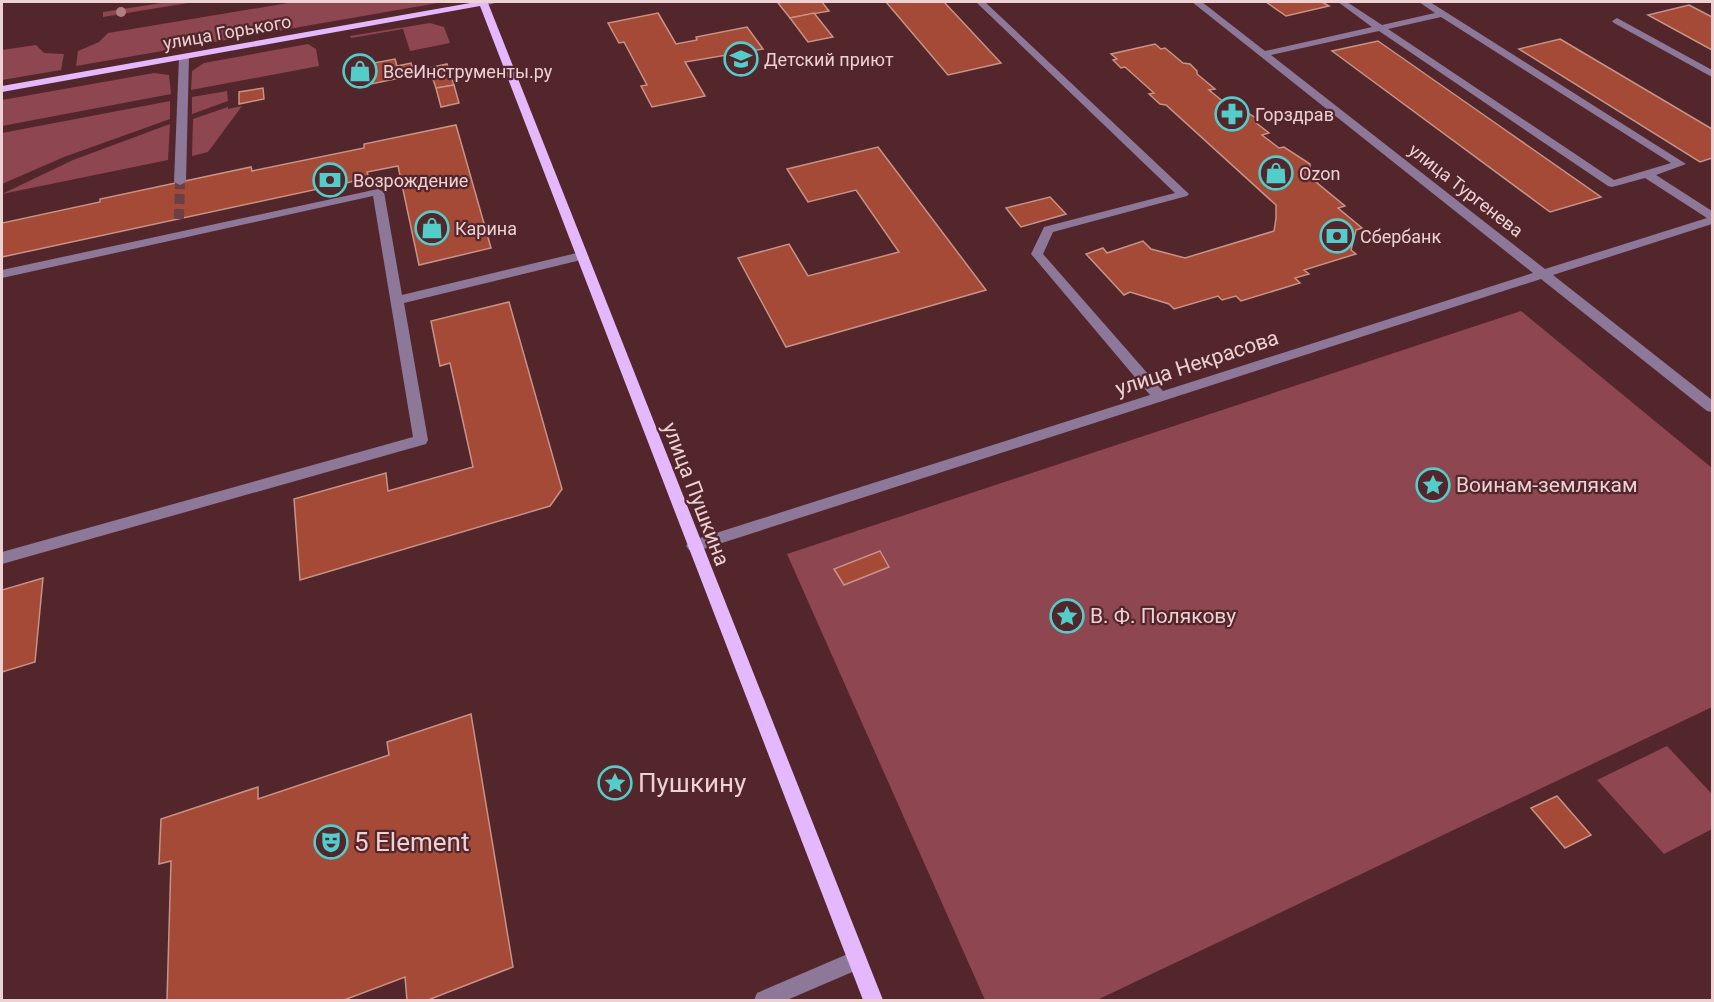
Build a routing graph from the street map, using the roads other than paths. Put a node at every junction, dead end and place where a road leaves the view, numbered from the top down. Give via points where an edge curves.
1 (487, 2) edge
2 (980, 2) edge
3 (1197, 2) edge
4 (1342, 2) edge
5 (1424, 2) edge
6 (1442, 14) junction
7 (1617, 21) dead end
8 (1381, 28) junction
9 (1264, 54) junction
10 (184, 57) junction
11 (1713, 74) edge
12 (2, 89) edge
13 (1647, 174) junction
14 (180, 182) tunnel mouth
15 (1713, 218) edge
16 (179, 219) tunnel mouth
17 (179, 235) junction
18 (581, 256) junction
19 (2, 274) edge
20 (1544, 274) junction
21 (397, 300) junction
22 (1160, 397) junction
23 (1713, 407) edge
24 (694, 546) junction
25 (2, 558) edge
26 (857, 960) junction
27 (764, 1000) edge
28 (873, 1000) edge

1 - 10 main road, улица Горького
1 - 18 main road, улица Пушкина
2 - 22 street via 1183,194 1048,230 1037,254
3 - 9 street, улица Тургенева
4 - 8 street
5 - 6 street
6 - 8 street
6 - 13 street via 1680,164
7 - 11 street
8 - 9 street
8 - 13 street via 1612,184
9 - 20 street, улица Тургенева
10 - 12 main road, улица Горького
10 - 14 street
13 - 15 street
15 - 20 street, улица Некрасова
16 - 17 street
17 - 19 street
17 - 21 street via 378,192
18 - 21 street
18 - 24 main road, улица Пушкина
20 - 22 street, улица Некрасова
20 - 23 street, улица Тургенева
21 - 25 street via 421,440
22 - 24 street, улица Некрасова
24 - 26 main road, улица Пушкина
26 - 27 street
26 - 28 main road, улица Пушкина

